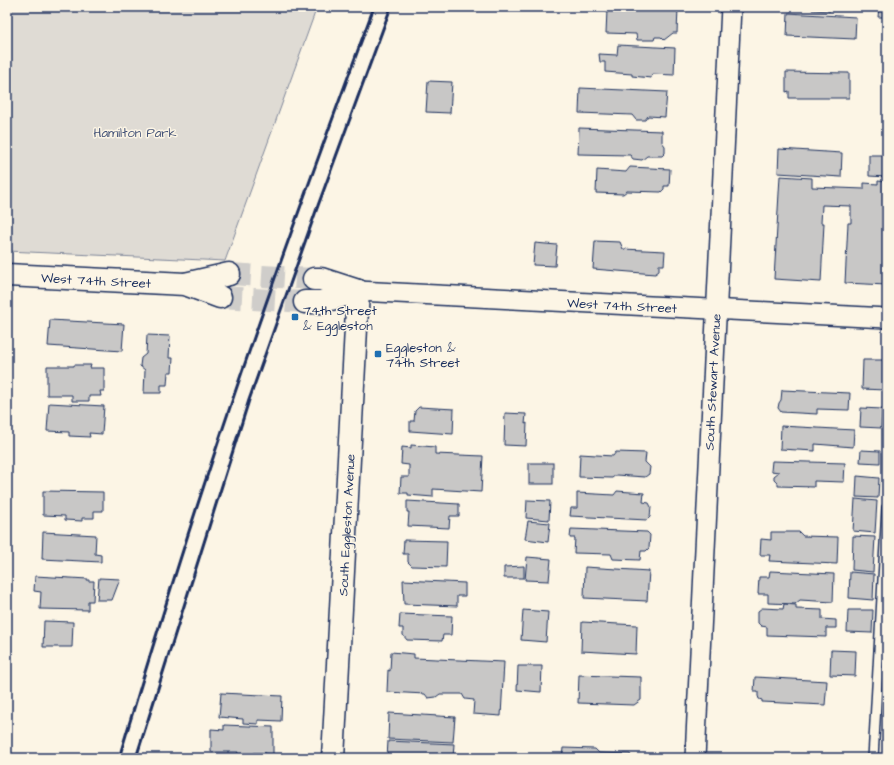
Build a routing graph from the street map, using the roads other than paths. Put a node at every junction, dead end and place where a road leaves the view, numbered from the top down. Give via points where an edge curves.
1 (731, 7) edge
2 (229, 274) tunnel mouth
3 (7, 275) edge
4 (314, 279) tunnel mouth
5 (185, 284) junction
6 (358, 292) junction
7 (220, 297) tunnel mouth
8 (305, 302) tunnel mouth
9 (715, 309) junction
10 (887, 318) edge
11 (887, 508) edge
12 (333, 758) edge
13 (695, 758) edge
14 (873, 758) edge

1 - 9 street, South Stewart Avenue
2 - 5 street, West 74th Street
3 - 5 street, West 74th Street
4 - 6 street, West 74th Street
5 - 7 street, West 74th Street
6 - 8 street, West 74th Street via 321,302
6 - 9 street, West 74th Street
6 - 12 street, South Eggleston Avenue
9 - 10 street, West 74th Street
9 - 13 street, South Stewart Avenue
11 - 14 lane

